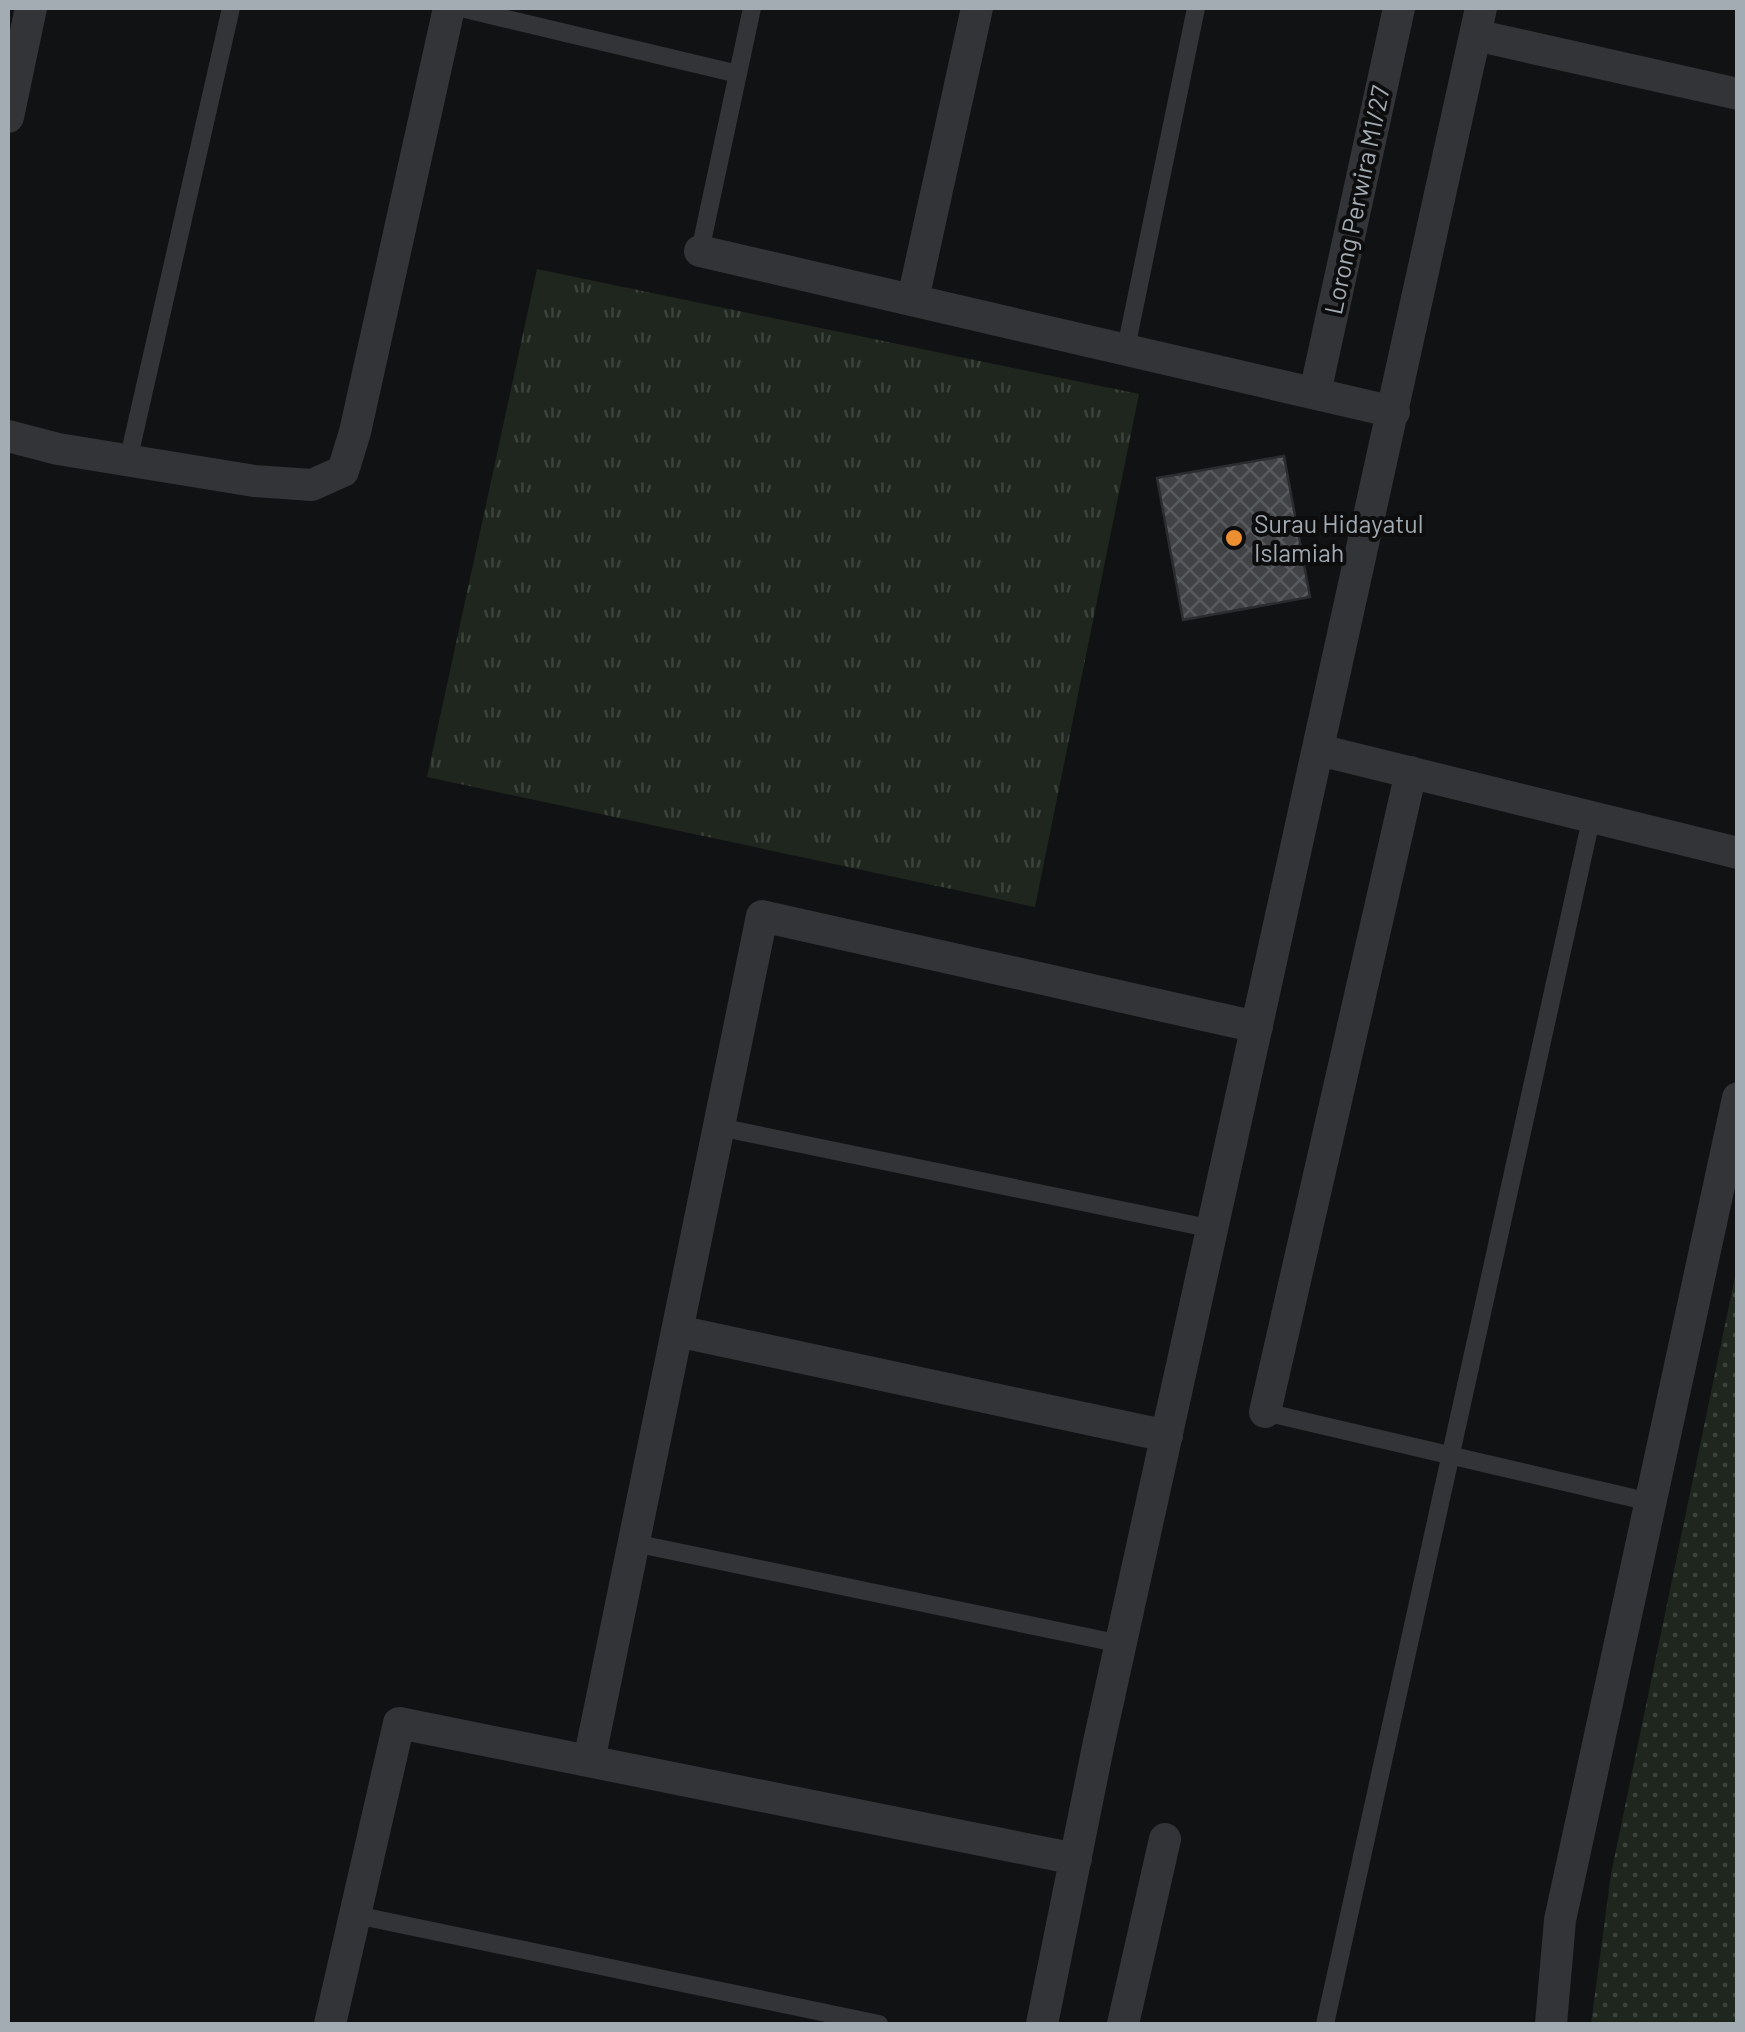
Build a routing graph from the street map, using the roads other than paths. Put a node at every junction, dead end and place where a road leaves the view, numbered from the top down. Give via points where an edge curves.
1 (31, 8) edge
2 (230, 8) edge
3 (449, 8) edge
4 (461, 8) edge
5 (752, 8) edge
6 (976, 8) edge
7 (1196, 8) edge
8 (1398, 8) edge
9 (1478, 21) edge
10 (738, 74) junction
11 (1738, 94) edge
12 (8, 117) edge
13 (700, 251) joint
14 (913, 299) junction
15 (1126, 348) junction
16 (1315, 393) junction
17 (1394, 412) junction
18 (8, 436) edge
19 (128, 460) junction
20 (1320, 750) junction
21 (1412, 772) junction
22 (1592, 814) junction
23 (1738, 852) edge
24 (1258, 1028) junction
25 (1738, 1098) edge
26 (719, 1127) junction
27 (1213, 1229) junction
28 (678, 1331) junction
29 (1266, 1412) joint
30 (1167, 1436) junction
31 (1450, 1455) junction
32 (1650, 1502) junction
33 (634, 1543) junction
34 (1121, 1644) junction
35 (589, 1761) junction
36 (1165, 1839) dead end
37 (1076, 1859) junction
38 (356, 1914) junction
39 (330, 2024) edge
40 (879, 2024) edge
41 (1042, 2024) edge
42 (1123, 2024) edge
43 (1325, 2024) edge
44 (1551, 2024) edge

1 - 12 street
2 - 19 lane
3 - 19 street via 343,471 312,485
4 - 10 lane
5 - 10 lane
6 - 14 street
7 - 15 lane
8 - 16 street, Lorong Perwira M1/27
9 - 11 street
9 - 17 street
10 - 13 lane
13 - 14 street
14 - 15 street
15 - 16 street
16 - 17 street
17 - 20 street
18 - 19 street
20 - 21 street
20 - 24 street
21 - 22 street
21 - 29 street
22 - 23 street
22 - 31 lane
24 - 26 street via 762,916
24 - 27 street
25 - 32 street
26 - 27 lane
26 - 28 street
27 - 30 street
28 - 30 street
28 - 33 street
29 - 31 lane
30 - 34 street
31 - 32 lane
31 - 43 lane
32 - 44 street via 1560,1920
33 - 34 lane
33 - 35 street
34 - 37 street
35 - 37 street
35 - 38 street via 399,1724
36 - 42 street
37 - 41 street
38 - 39 street
38 - 40 lane

